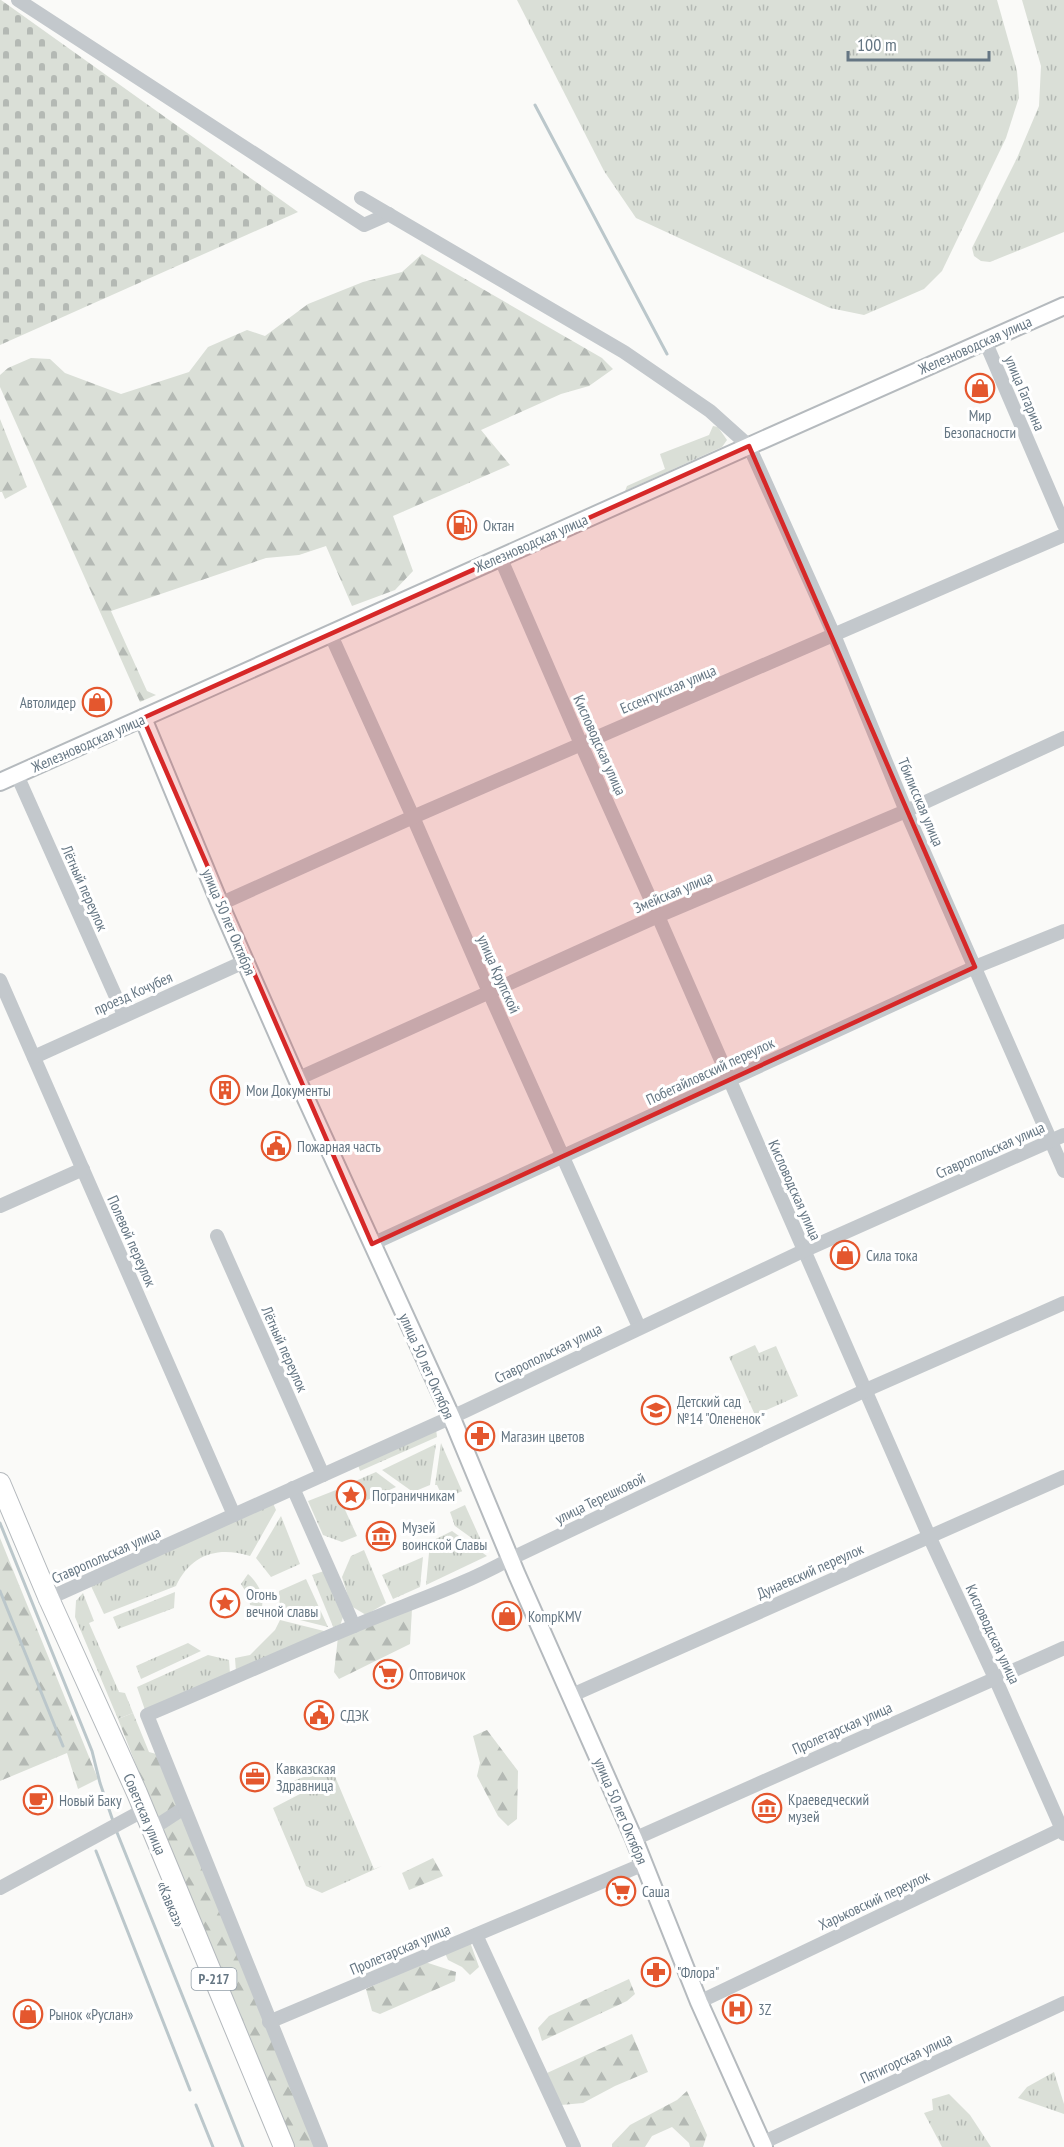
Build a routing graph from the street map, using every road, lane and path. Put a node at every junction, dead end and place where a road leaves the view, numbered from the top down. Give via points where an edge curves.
1 (18, 0) edge
2 (361, 198) dead end
3 (389, 214) junction
4 (1064, 306) edge
5 (985, 341) junction
6 (749, 446) junction
7 (1064, 525) edge
8 (1064, 535) edge
9 (500, 557) junction
10 (330, 633) junction
11 (834, 635) junction
12 (143, 718) junction
13 (1064, 738) edge
14 (581, 744) junction
15 (17, 775) junction
16 (0, 782) edge
17 (906, 810) junction
18 (413, 817) junction
19 (220, 904) junction
20 (658, 916) junction
21 (1064, 931) edge
22 (246, 961) junction
23 (975, 968) junction
24 (0, 980) edge
25 (489, 992) junction
26 (124, 1015) junction
27 (34, 1056) junction
28 (297, 1079) junction
29 (729, 1080) junction
30 (1064, 1135) edge
31 (1049, 1141) junction
32 (563, 1158) junction
33 (83, 1169) junction
34 (1064, 1171) edge
35 (0, 1206) edge
36 (218, 1236) dead end
37 (372, 1244) junction
38 (803, 1251) junction
39 (1064, 1303) edge
40 (639, 1327) junction
41 (866, 1390) junction
42 (451, 1416) junction
43 (322, 1475) junction
44 (1064, 1477) edge
45 (0, 1483) edge
46 (293, 1488) junction
47 (0, 1494) edge
48 (234, 1515) junction
49 (929, 1536) junction
50 (510, 1559) junction
51 (47, 1600) junction
52 (354, 1626) junction
53 (1064, 1648) edge
54 (995, 1678) junction
55 (570, 1696) junction
56 (184, 1808) junction
57 (139, 1813) junction
58 (158, 1825) dead end
59 (1063, 1831) edge
60 (634, 1839) junction
61 (644, 1864) junction
62 (0, 1887) edge
63 (476, 1935) junction
64 (699, 2002) junction
65 (1064, 2003) edge
66 (269, 2022) junction
67 (763, 2145) edge
68 (272, 2147) edge
69 (284, 2147) edge
70 (321, 2147) edge
71 (574, 2147) edge

1 - 3 street via 364,225
2 - 3 street
3 - 6 street via 624,352 710,411
4 - 5 main road, Железноводская улица
5 - 6 main road, Железноводская улица
5 - 7 street, улица Гагарина
6 - 9 main road, Железноводская улица
6 - 11 street, Тбилисская улица
8 - 11 street, Ессентукская улица
9 - 10 main road, Железноводская улица
9 - 14 street, Кисловодская улица
10 - 12 main road, Железноводская улица
10 - 18 street, улица Крупской
11 - 14 street, Ессентукская улица
11 - 17 street, Тбилисская улица
12 - 15 main road, Железноводская улица
12 - 19 main road, улица 50 лет Октября
13 - 17 street, Змейская улица
14 - 18 street, Ессентукская улица
14 - 20 street, Кисловодская улица
15 - 16 main road, Железноводская улица
15 - 26 street, Лётный переулок
17 - 20 street, Змейская улица
17 - 23 street, Тбилисская улица
18 - 19 street, Ессентукская улица
18 - 25 street, улица Крупской
19 - 22 main road, улица 50 лет Октября
20 - 25 street, Змейская улица
20 - 29 street, Кисловодская улица
21 - 23 street, Побегайловский переулок
22 - 26 street, проезд Кочубея
22 - 28 main road, улица 50 лет Октября
23 - 29 street, Побегайловский переулок
23 - 31 street, Тбилисская улица
24 - 27 street, Полевой переулок
25 - 28 street, Змейская улица
25 - 32 street, улица Крупской
26 - 27 street, проезд Кочубея
27 - 33 street, Полевой переулок
28 - 37 main road, улица 50 лет Октября
29 - 32 street, Побегайловский переулок
29 - 38 street, Кисловодская улица
30 - 31 street, Ставропольская улица
31 - 34 street, Тбилисская улица
31 - 38 street, Ставропольская улица
32 - 37 street, Побегайловский переулок
32 - 40 street, улица Крупской
33 - 35 street
33 - 48 street, Полевой переулок
36 - 43 street, Лётный переулок
37 - 42 main road, улица 50 лет Октября
38 - 40 street, Ставропольская улица
38 - 41 street, Кисловодская улица
39 - 41 street, улица Терешковой
40 - 42 street, Ставропольская улица
41 - 49 street, Кисловодская улица
41 - 50 street, улица Терешковой
42 - 43 street, Ставропольская улица
42 - 50 main road, улица 50 лет Октября
43 - 46 street, Ставропольская улица
44 - 49 street, Дунаевский переулок
45 - 51 highway, Советская улица / Р-217
46 - 48 street, Ставропольская улица
46 - 52 street
47 - 51 highway, Р-217
48 - 51 street, Ставропольская улица
49 - 54 street, Кисловодская улица
49 - 55 street, Дунаевский переулок
50 - 52 street, улица Терешковой via 422,1601
50 - 55 main road, улица 50 лет Октября
51 - 57 highway, Советская улица / Р-217
52 - 56 street, улица Терешковой via 147,1715
53 - 54 street, Пролетарская улица
54 - 59 street, Кисловодская улица
54 - 60 street, Пролетарская улица
55 - 60 main road, улица 50 лет Октября
56 - 58 street
56 - 66 street
57 - 62 street
57 - 68 highway, «Кавказ» / Р-217
57 - 69 highway, Советская улица / Р-217
59 - 64 street, Харьковский переулок
60 - 61 main road, улица 50 лет Октября
61 - 63 street, Пролетарская улица
61 - 64 main road, улица 50 лет Октября
63 - 66 street, Пролетарская улица
63 - 71 street
64 - 67 main road, улица 50 лет Октября
65 - 67 street, Пятигорская улица
66 - 70 street

